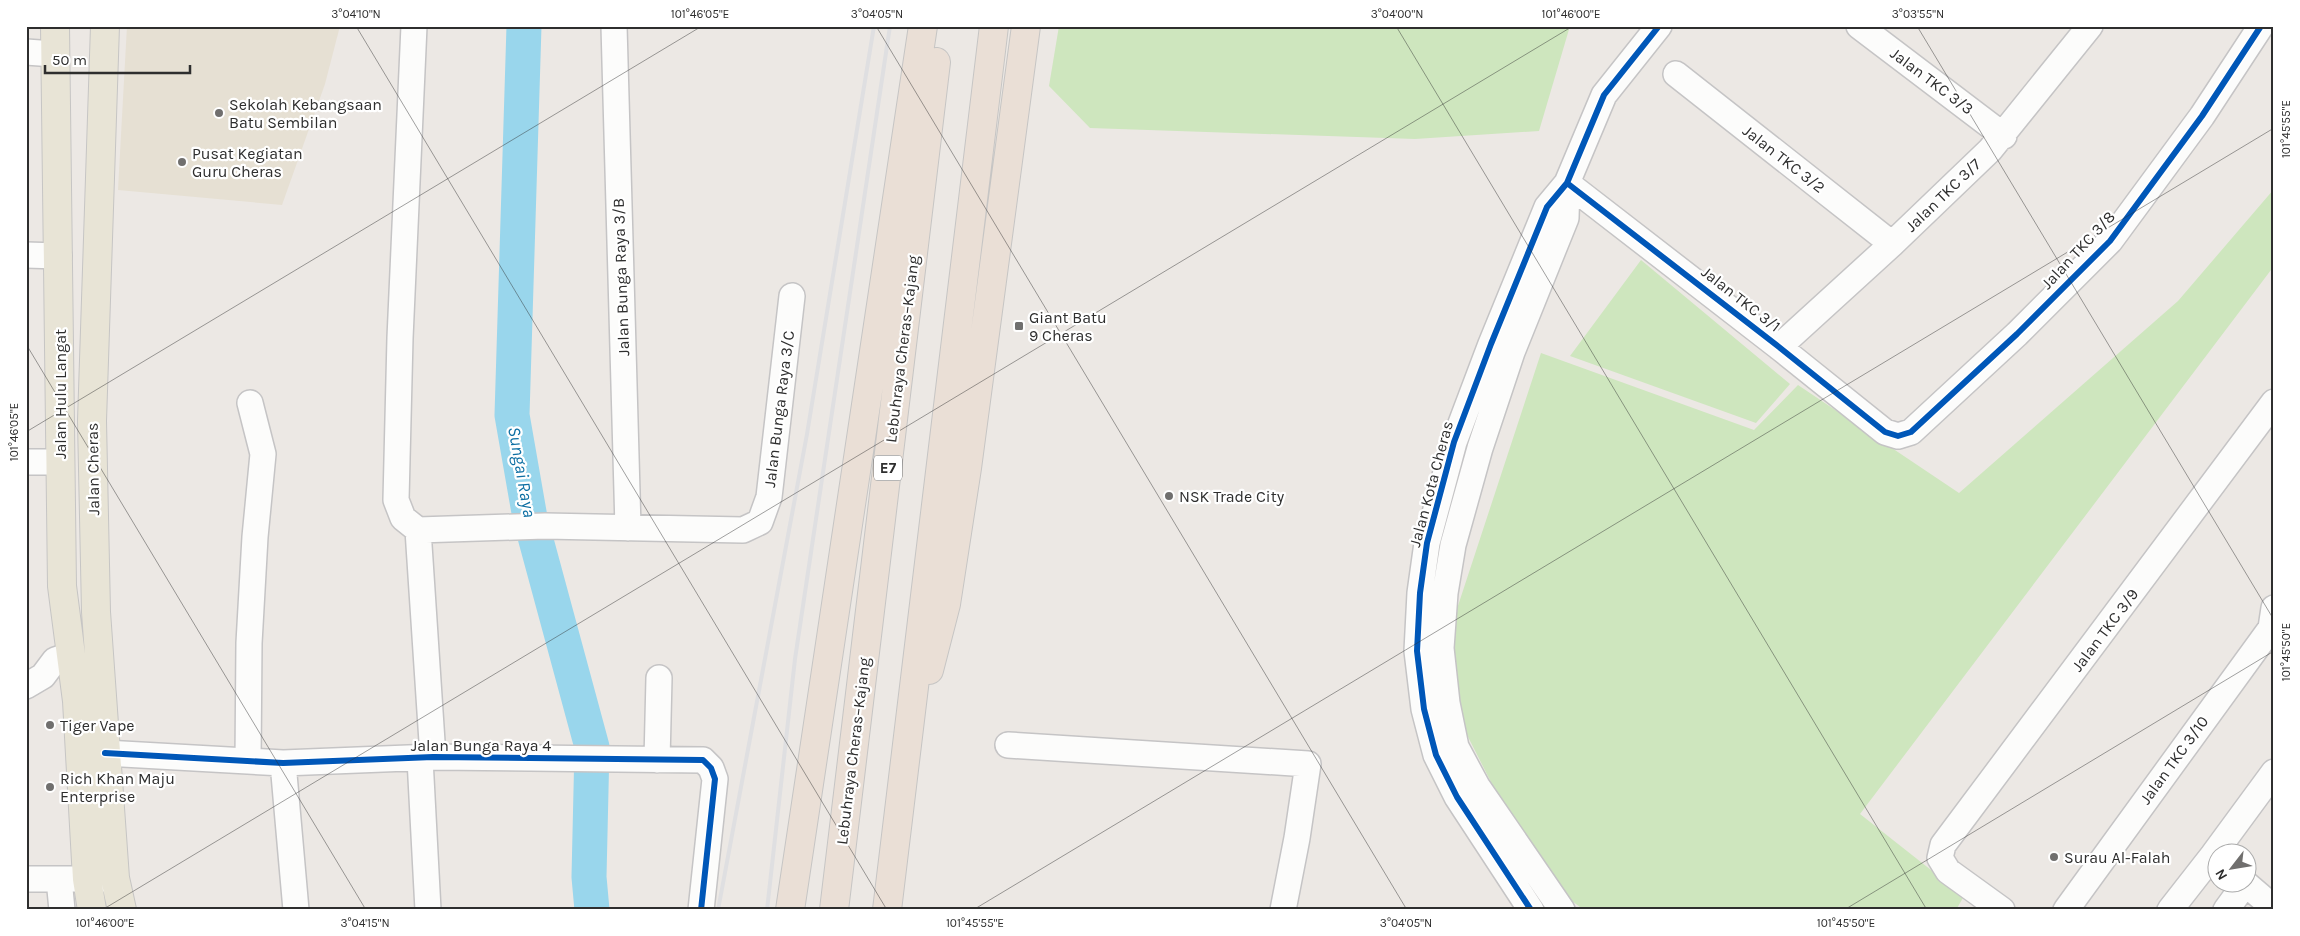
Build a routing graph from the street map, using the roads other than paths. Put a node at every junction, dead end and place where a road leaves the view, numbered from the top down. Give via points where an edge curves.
1 (55, 26) edge
2 (105, 26) edge
3 (414, 26) edge
4 (614, 26) edge
5 (923, 26) edge
6 (941, 26) edge
7 (994, 26) edge
8 (1026, 26) edge
9 (1658, 26) edge
10 (1859, 26) edge
11 (2090, 26) edge
12 (2261, 26) edge
13 (26, 52) edge
14 (54, 54) junction
15 (1676, 74) dead end
16 (2004, 136) junction
17 (1567, 182) junction
18 (1892, 244) junction
19 (26, 256) edge
20 (59, 256) junction
21 (792, 296) dead end
22 (1779, 347) junction
23 (2274, 402) edge
24 (250, 403) dead end
25 (1898, 436) joint
26 (26, 462) edge
27 (60, 462) junction
28 (628, 528) junction
29 (418, 530) junction
30 (2274, 608) edge
31 (62, 658) junction
32 (658, 678) dead end
33 (26, 686) edge
34 (910, 710) junction
35 (1008, 745) dead end
36 (93, 757) junction
37 (427, 758) junction
38 (658, 760) junction
39 (248, 761) junction
40 (283, 763) junction
41 (2274, 772) edge
42 (2224, 844) edge
43 (2208, 865) edge
44 (115, 878) junction
45 (26, 879) edge
46 (60, 879) junction
47 (88, 879) junction
48 (2238, 894) edge
49 (2257, 894) edge
50 (2274, 908) edge
51 (62, 910) edge
52 (92, 910) edge
53 (122, 910) edge
54 (296, 910) edge
55 (428, 910) edge
56 (701, 910) edge
57 (790, 910) edge
58 (834, 910) edge
59 (887, 910) edge
60 (1282, 910) edge
61 (1531, 910) edge
62 (1562, 910) edge
63 (2002, 910) edge
64 (2066, 910) edge
65 (2170, 910) edge
66 (2226, 910) edge

1 - 14 main road, Jalan Hulu Langat
2 - 36 main road, Jalan Cheras via 92,421 96,612
3 - 29 street via 396,500 403,518
4 - 28 street, Jalan Bunga Raya 3/B
5 - 57 highway
6 - 58 highway, Lebuhraya Cheras–Kajang / E7
7 - 34 highway
8 - 34 highway via 984,348 946,604 929,670
9 - 17 street, Jalan Kota Cheras via 1604,94
10 - 16 street, Jalan TKC 3/3
11 - 16 street, Jalan TKC 3/7
12 - 25 street, Jalan TKC 3/8 via 2202,116 2110,241 2017,334 1911,432
13 - 14 street
14 - 20 main road, Jalan Hulu Langat
15 - 18 street, Jalan TKC 3/2
16 - 18 street, Jalan TKC 3/7
17 - 22 street, Jalan TKC 3/1
17 - 61 street, Jalan Kota Cheras via 1547,208 1454,442 1427,543 1420,592 1418,651 1424,709 1436,755 1457,797
17 - 62 street, Jalan Kota Cheras via 1566,218 1512,352 1480,448 1453,545 1445,592 1441,648 1456,747 1477,786
18 - 22 street, Jalan TKC 3/7
19 - 20 street
20 - 27 main road, Jalan Hulu Langat
21 - 28 street, Jalan Bunga Raya 3/C via 769,497 760,522 743,530
22 - 25 street, Jalan TKC 3/1 via 1885,432
23 - 63 street, Jalan TKC 3/9 via 1942,846 1940,858 1948,870
24 - 39 street via 263,454 248,643
26 - 27 street
27 - 31 main road, Jalan Hulu Langat
28 - 29 street via 544,526
29 - 37 street
30 - 64 street, Jalan TKC 3/10 via 2271,628
31 - 33 street via 43,676
31 - 36 main road, Jalan Hulu Langat
32 - 38 street
34 - 59 highway
35 - 60 street via 1308,764
36 - 39 street, Jalan Bunga Raya 4
36 - 44 main road, Jalan Cheras
36 - 47 main road, Jalan Cheras
37 - 38 street, Jalan Bunga Raya 4
37 - 40 street, Jalan Bunga Raya 4
37 - 55 street
38 - 56 street, Jalan Bunga Raya 4 via 703,760 715,779
39 - 40 street, Jalan Bunga Raya 4
40 - 54 street
41 - 42 street
43 - 65 street
44 - 47 street
44 - 53 main road, Jalan Cheras
45 - 46 street
46 - 47 street
46 - 51 street
47 - 52 main road, Jalan Cheras
48 - 66 street
49 - 50 street

